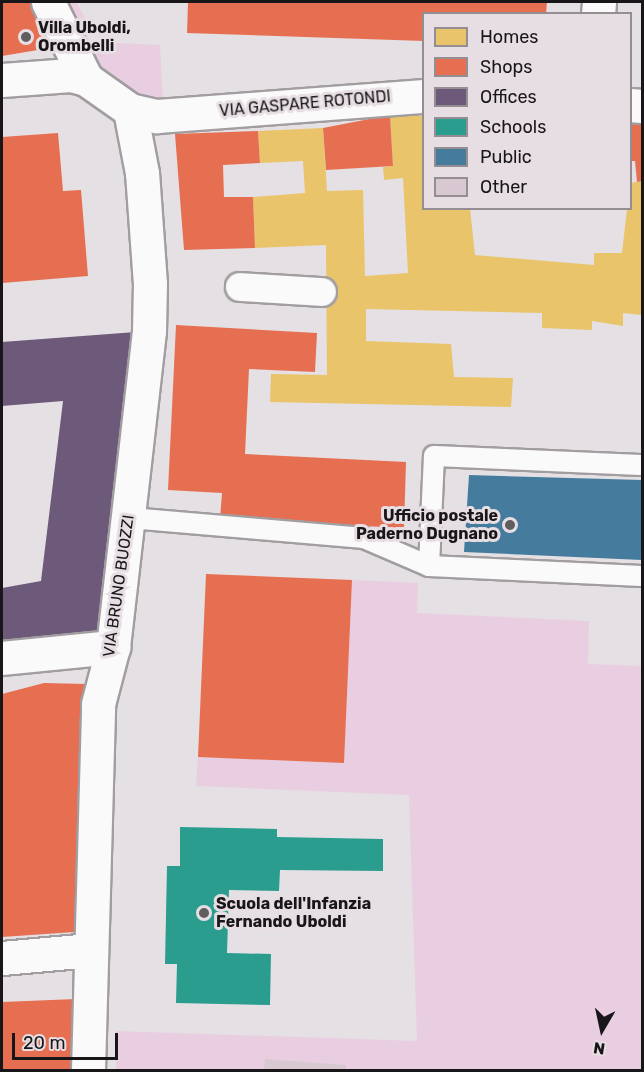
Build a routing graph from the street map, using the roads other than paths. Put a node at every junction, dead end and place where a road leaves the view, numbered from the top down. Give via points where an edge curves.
1 (54, 12) edge
2 (4, 79) edge
3 (86, 79) junction
4 (422, 96) edge
5 (130, 110) junction
6 (240, 287) dead end
7 (322, 292) dead end
8 (642, 465) edge
9 (130, 518) junction
10 (429, 566) junction
11 (642, 576) edge
12 (113, 647) junction
13 (2, 658) edge
14 (90, 950) junction
15 (2, 958) edge
16 (88, 1071) edge

1 - 3 street
2 - 3 street via 57,75
3 - 5 street
4 - 5 street, VIA GASPARE ROTONDI via 188,115 157,116
5 - 9 street, VIA BRUNO BUOZZI via 142,173 149,319
6 - 7 street
8 - 10 lane via 434,456
9 - 10 lane via 363,538
9 - 12 street, VIA BRUNO BUOZZI
10 - 11 lane
12 - 13 street
12 - 14 street, VIA BRUNO BUOZZI via 98,704
14 - 15 street
14 - 16 street, VIA BRUNO BUOZZI

